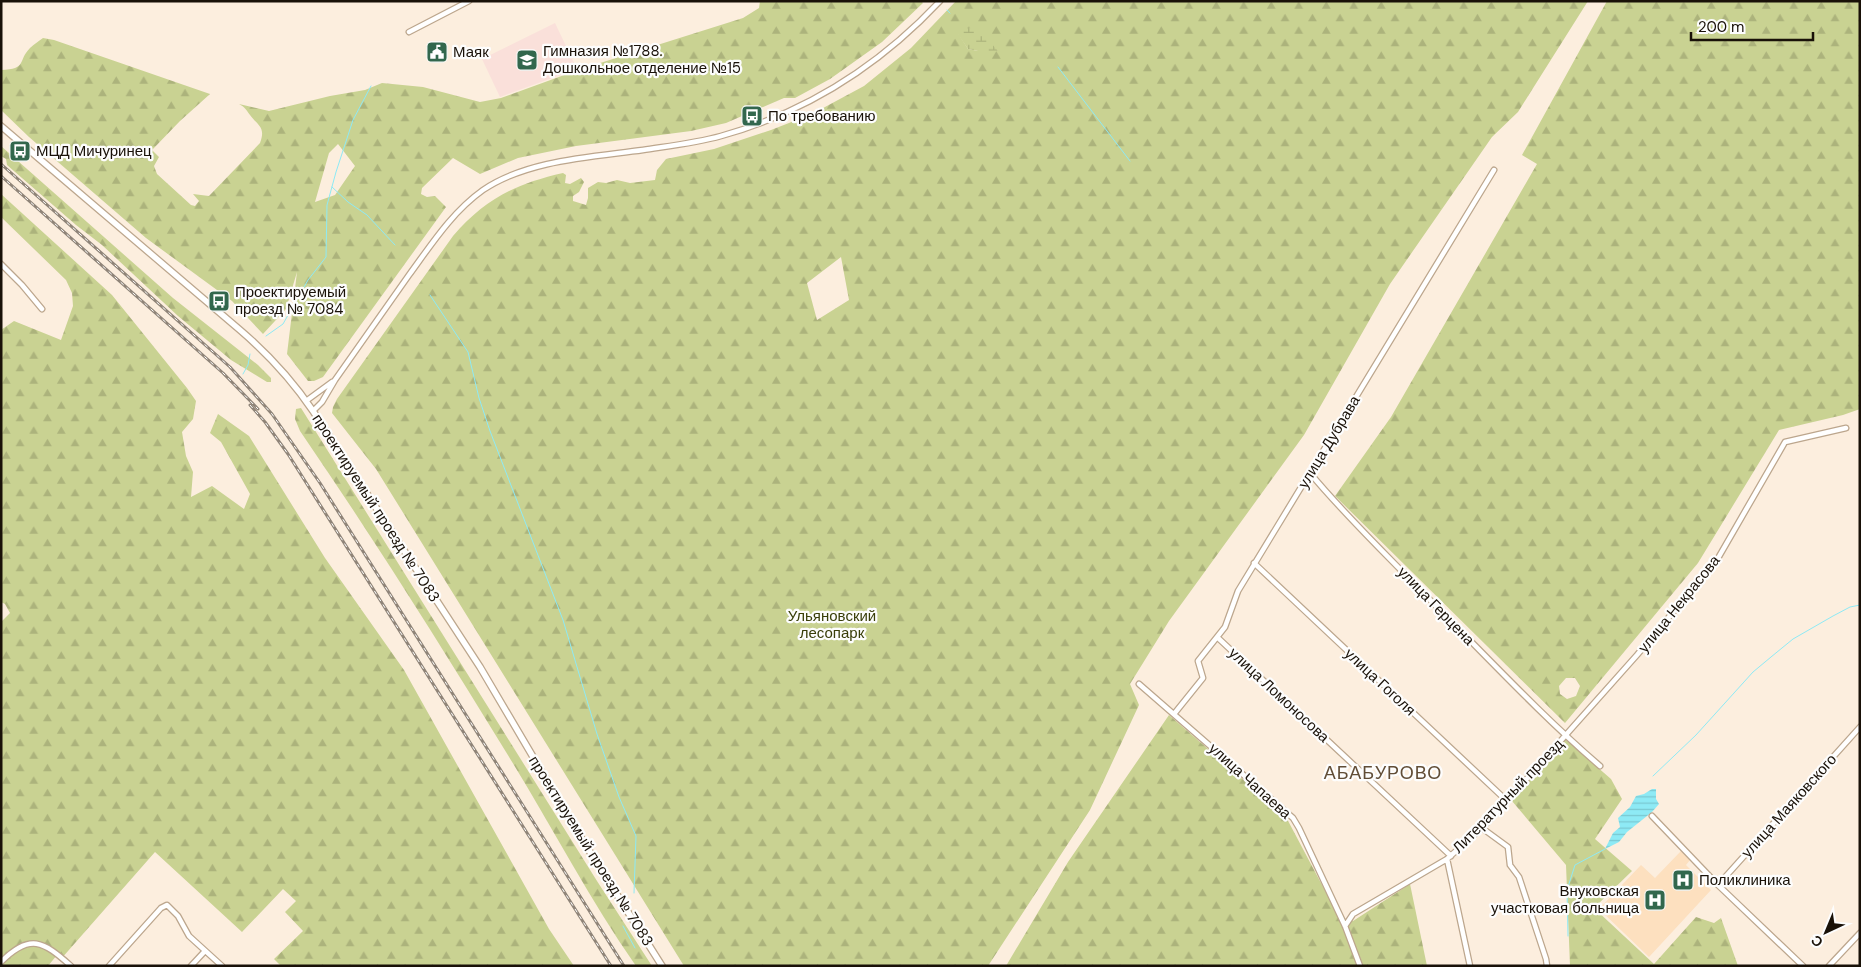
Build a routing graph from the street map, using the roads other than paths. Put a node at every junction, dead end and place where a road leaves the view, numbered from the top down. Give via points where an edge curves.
1 (469, 1) edge
2 (940, 1) edge
3 (409, 32) dead end
4 (1, 126) edge
5 (1494, 170) dead end
6 (1, 264) edge
7 (42, 309) dead end
8 (334, 380) junction
9 (306, 401) junction
10 (313, 411) junction
11 (1846, 428) dead end
12 (1310, 473) junction
13 (1254, 563) junction
14 (1217, 637) junction
15 (1139, 684) dead end
16 (1174, 714) junction
17 (1860, 727) edge
18 (1571, 729) joint
19 (1565, 736) junction
20 (1600, 766) dead end
21 (1507, 801) junction
22 (1652, 816) dead end
23 (1482, 828) junction
24 (1449, 858) junction
25 (1718, 885) junction
26 (1345, 926) junction
27 (1860, 933) edge
28 (205, 951) junction
29 (1, 962) edge
30 (71, 966) edge
31 (109, 966) edge
32 (191, 966) edge
33 (222, 966) edge
34 (662, 966) edge
35 (1360, 966) edge
36 (1470, 966) edge
37 (1547, 966) edge
38 (1803, 966) edge
39 (1830, 966) edge

1 - 3 street
2 - 8 street via 879,58 853,77 796,109 720,136 544,166 517,173 484,189 444,229
4 - 9 main road, проектируемый проезд № 7083 via 260,347
5 - 12 street, улица Дубрава
6 - 7 street
8 - 9 street
8 - 10 street
9 - 10 main road, проектируемый проезд № 7083
10 - 34 main road, проектируемый проезд № 7083 via 480,667 578,833
11 - 18 street, улица Некрасова via 1785,442 1716,560
12 - 13 street, улица Дубрава
12 - 19 street, улица Герцена
13 - 14 street, улица Дубрава via 1238,591 1225,627
13 - 21 street, улица Гоголя
14 - 16 street, улица Дубрава via 1198,661 1203,678
14 - 24 street, улица Ломоносова
15 - 16 street, улица Чапаева
16 - 26 street, улица Чапаева via 1293,818
17 - 25 street, улица Маяковского
18 - 19 street, Литературный проезд
19 - 20 street, улица Герцена
19 - 21 street, Литературный проезд
21 - 23 street, Литературный проезд
22 - 25 street
23 - 24 street, Литературный проезд
23 - 37 street via 1508,847 1510,865 1519,877
24 - 26 street, Литературный проезд via 1353,914
24 - 36 street
25 - 38 street
26 - 35 street, улица Чапаева
27 - 39 street
28 - 31 street via 189,936 178,916 164,906
28 - 32 street
28 - 33 street
29 - 30 street via 16,948 32,943 45,946

